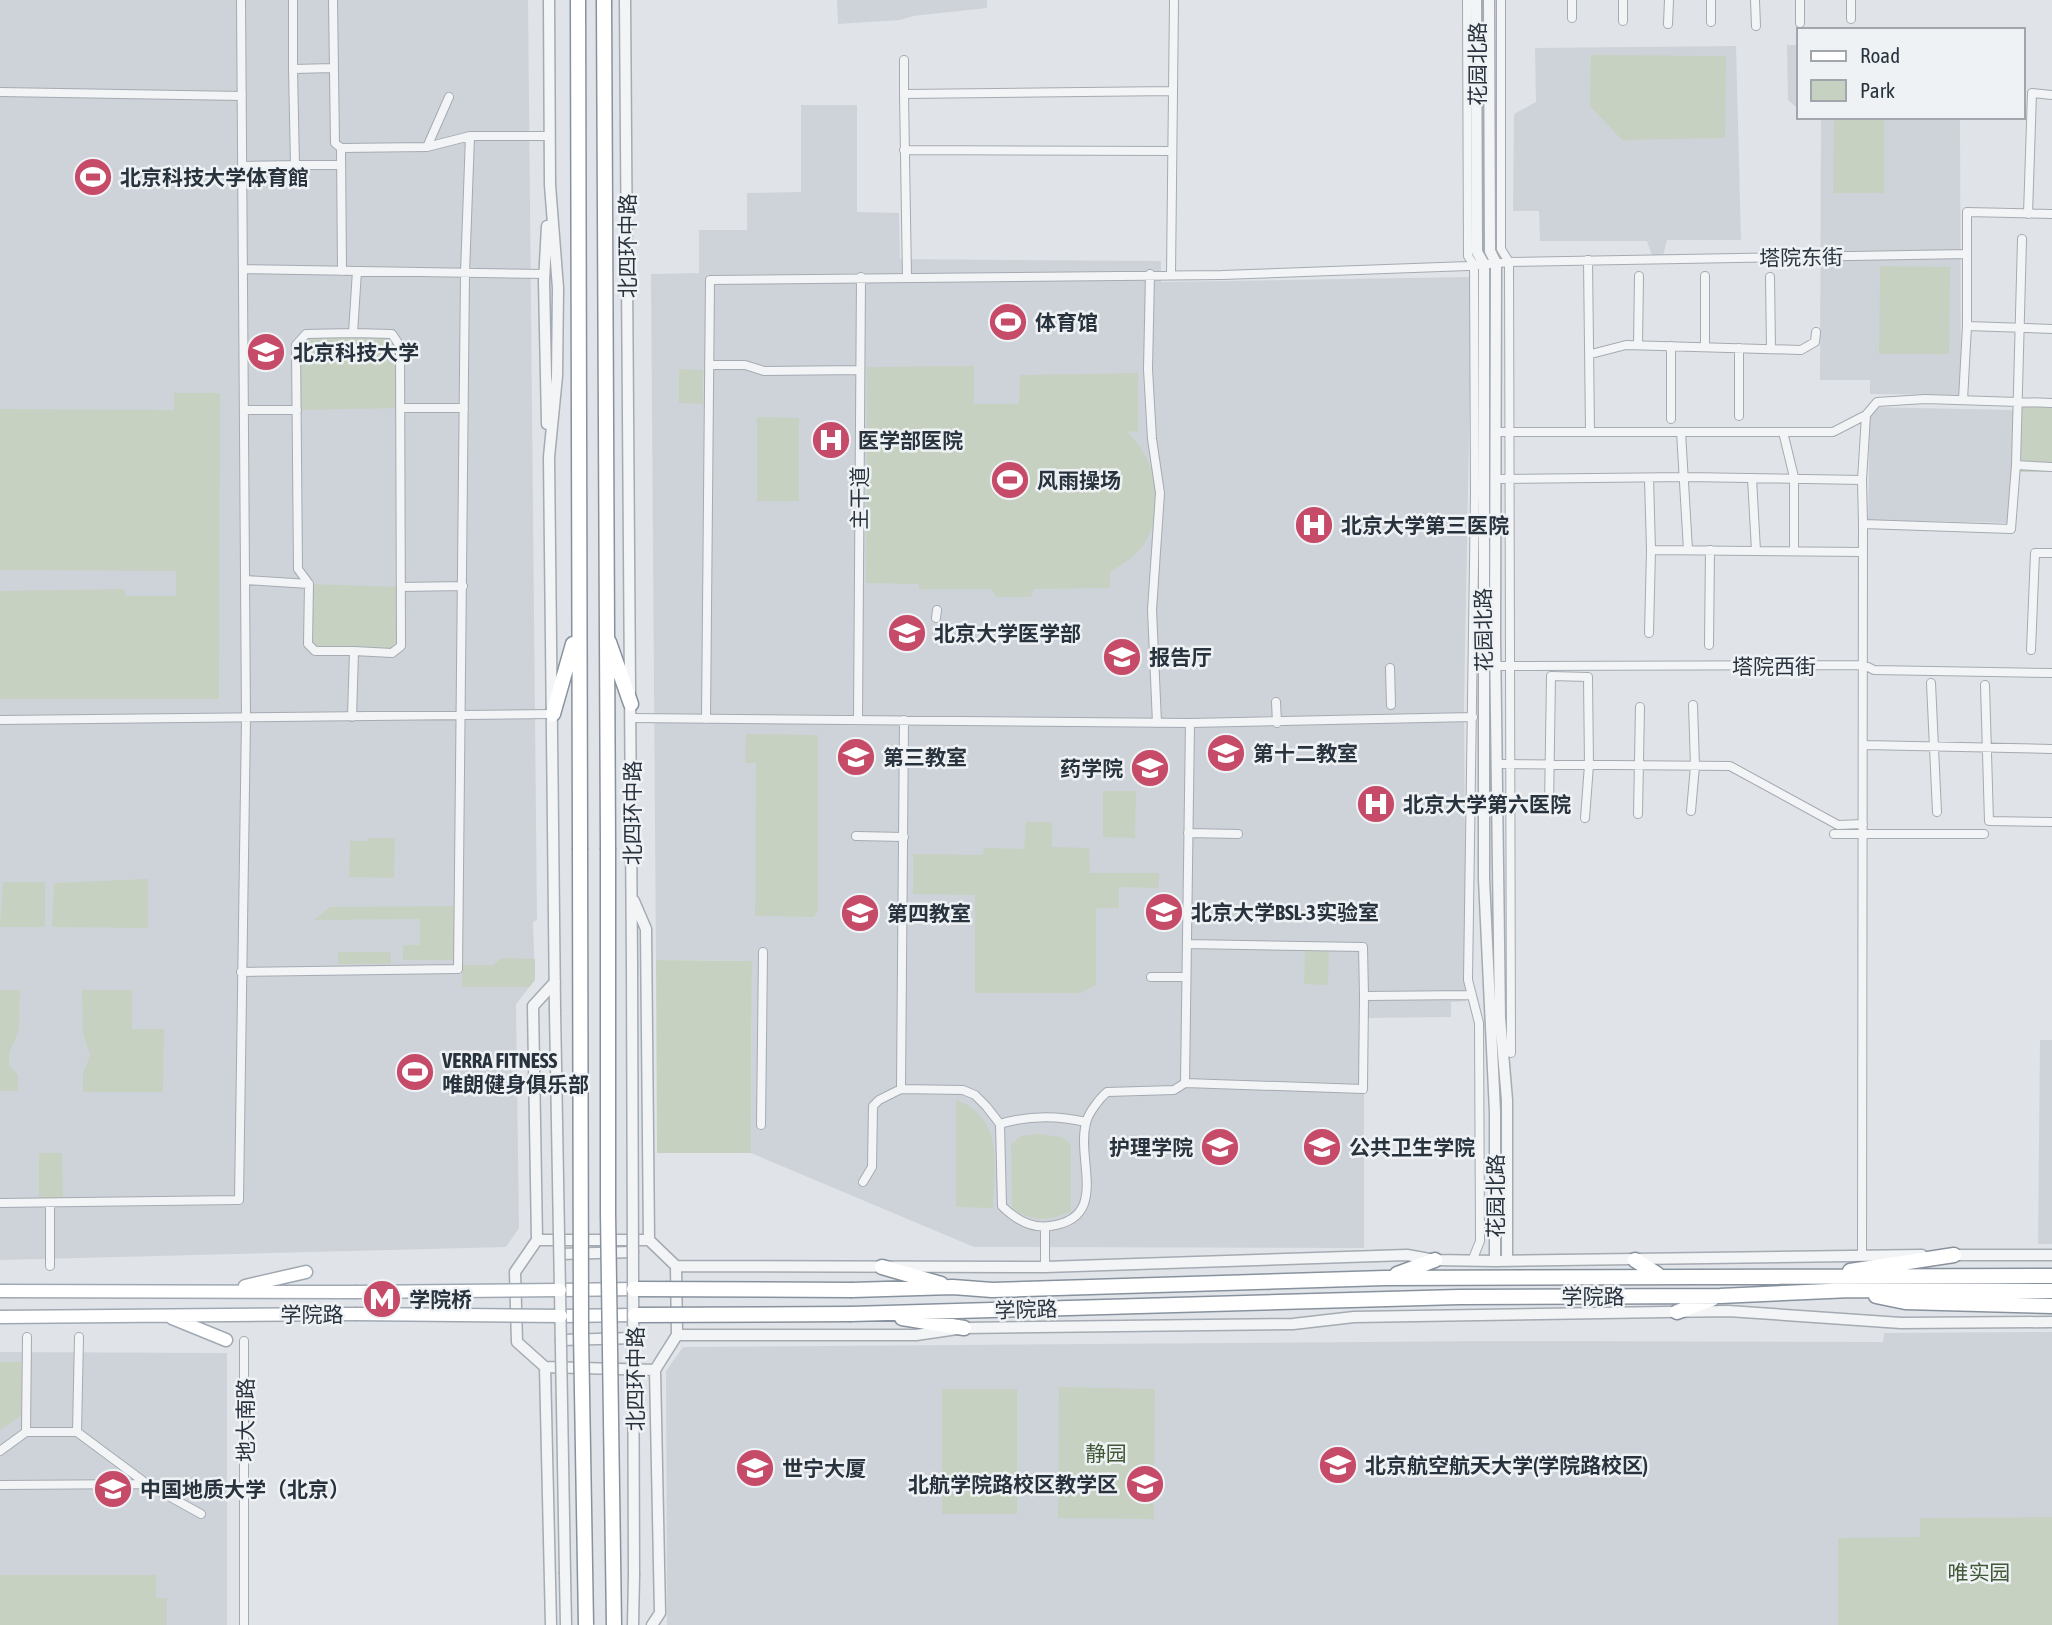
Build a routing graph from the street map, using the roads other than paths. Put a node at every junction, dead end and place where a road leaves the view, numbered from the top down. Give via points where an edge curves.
1 (241, 0) edge
2 (293, 0) edge
3 (333, 0) edge
4 (548, 0) edge
5 (578, 0) edge
6 (604, 0) edge
7 (625, 0) edge
8 (1174, 0) edge
9 (1467, 0) edge
10 (1476, 0) edge
11 (1489, 0) edge
12 (1501, 0) edge
13 (1572, 0) edge
14 (1623, 0) edge
15 (1669, 0) edge
16 (1711, 0) edge
17 (1755, 0) edge
18 (1800, 0) edge
19 (1851, 0) edge
20 (1572, 18) dead end
21 (1851, 19) dead end
22 (1623, 21) dead end
23 (1711, 22) dead end
24 (1800, 23) dead end
25 (1668, 24) dead end
26 (1756, 26) dead end
27 (904, 60) dead end
28 (334, 68) junction
29 (293, 69) junction
30 (1173, 91) junction
31 (0, 92) edge
32 (904, 94) junction
33 (2052, 95) edge
34 (242, 96) junction
35 (449, 97) dead end
36 (470, 136) junction
37 (549, 136) junction
38 (427, 147) junction
39 (341, 148) junction
40 (904, 150) junction
41 (1172, 151) junction
42 (295, 165) junction
43 (340, 165) junction
44 (242, 166) junction
45 (550, 185) junction
46 (2028, 214) junction
47 (2052, 214) edge
48 (2022, 239) dead end
49 (1967, 254) junction
50 (1588, 260) junction
51 (1509, 262) junction
52 (1496, 263) junction
53 (1479, 265) junction
54 (245, 269) junction
55 (342, 271) junction
56 (357, 271) junction
57 (465, 273) junction
58 (545, 274) junction
59 (1150, 274) junction
60 (1171, 275) junction
61 (1639, 276) dead end
62 (1705, 276) dead end
63 (1770, 277) dead end
64 (861, 278) junction
65 (907, 278) junction
66 (1967, 326) junction
67 (2018, 328) junction
68 (2052, 329) edge
69 (1816, 332) dead end
70 (353, 333) junction
71 (1638, 345) junction
72 (1671, 346) junction
73 (1705, 347) junction
74 (1739, 348) junction
75 (1771, 349) junction
76 (1591, 355) junction
77 (709, 365) junction
78 (860, 370) junction
79 (1964, 400) junction
80 (2016, 402) junction
81 (2052, 402) edge
82 (401, 408) junction
83 (464, 408) junction
84 (245, 410) junction
85 (297, 410) junction
86 (1866, 415) junction
87 (1739, 416) dead end
88 (1671, 419) dead end
89 (1496, 432) junction
90 (1509, 432) junction
91 (1590, 432) junction
92 (1681, 432) junction
93 (1783, 432) junction
94 (549, 457) junction
95 (2016, 465) junction
96 (2052, 467) edge
97 (1686, 477) junction
98 (1648, 478) junction
99 (1752, 478) junction
100 (1794, 478) junction
101 (1496, 479) junction
102 (1509, 479) junction
103 (1862, 480) junction
104 (1863, 524) junction
105 (1651, 550) junction
106 (1688, 550) junction
107 (1710, 550) junction
108 (1756, 551) junction
109 (1794, 551) junction
110 (1863, 552) junction
111 (2052, 554) edge
112 (246, 580) junction
113 (309, 584) junction
114 (463, 586) junction
115 (401, 587) junction
116 (578, 629) junction
117 (604, 631) junction
118 (1649, 633) dead end
119 (1709, 645) dead end
120 (2031, 650) dead end
121 (354, 651) junction
122 (1864, 665) junction
123 (1495, 666) junction
124 (1509, 666) junction
125 (1390, 668) dead end
126 (2052, 673) edge
127 (1931, 683) dead end
128 (1986, 685) dead end
129 (1276, 702) dead end
130 (1391, 705) dead end
131 (1693, 705) dead end
132 (1640, 707) dead end
133 (631, 711) junction
134 (553, 714) junction
135 (462, 716) junction
136 (352, 717) junction
137 (1471, 717) junction
138 (1483, 717) junction
139 (246, 719) junction
140 (706, 719) junction
141 (858, 719) junction
142 (0, 720) edge
143 (904, 720) junction
144 (1157, 723) junction
145 (1190, 723) junction
146 (1277, 723) junction
147 (1864, 745) junction
148 (1936, 746) junction
149 (1987, 747) junction
150 (2052, 749) edge
151 (1497, 764) junction
152 (1510, 764) junction
153 (1549, 764) junction
154 (1589, 765) junction
155 (1641, 765) junction
156 (1695, 766) junction
157 (1549, 807) dead end
158 (1691, 811) dead end
159 (1937, 812) dead end
160 (1638, 814) dead end
161 (1585, 818) dead end
162 (2052, 822) edge
163 (1863, 824) junction
164 (1188, 832) junction
165 (1238, 834) dead end
166 (1834, 834) dead end
167 (1984, 834) dead end
168 (1863, 835) junction
169 (856, 836) dead end
170 (904, 837) junction
171 (631, 894) junction
172 (1187, 944) junction
173 (763, 952) dead end
174 (242, 972) junction
175 (1151, 977) dead end
176 (1186, 977) junction
177 (555, 982) junction
178 (1472, 995) junction
179 (1364, 996) junction
180 (1511, 1053) dead end
181 (1185, 1083) junction
182 (901, 1089) junction
183 (1086, 1122) junction
184 (1000, 1124) junction
185 (761, 1125) dead end
186 (863, 1182) dead end
187 (0, 1203) edge
188 (50, 1204) junction
189 (1045, 1227) junction
190 (537, 1240) junction
191 (649, 1240) junction
192 (634, 1252) junction
193 (560, 1254) junction
194 (1862, 1255) junction
195 (1954, 1255) junction
196 (2052, 1255) edge
197 (1435, 1260) junction
198 (1635, 1260) junction
199 (1472, 1261) junction
200 (1501, 1261) junction
201 (50, 1266) dead end
202 (676, 1266) junction
203 (883, 1267) junction
204 (1045, 1267) junction
205 (306, 1272) dead end
206 (1658, 1275) junction
207 (1824, 1275) junction
208 (2052, 1276) edge
209 (1385, 1278) junction
210 (953, 1287) junction
211 (225, 1290) junction
212 (560, 1290) junction
213 (634, 1290) junction
214 (1851, 1290) junction
215 (0, 1291) edge
216 (2052, 1291) edge
217 (1720, 1296) junction
218 (2052, 1306) edge
219 (1677, 1312) junction
220 (165, 1315) junction
221 (635, 1315) junction
222 (880, 1315) junction
223 (561, 1316) junction
224 (0, 1317) edge
225 (2052, 1322) edge
226 (964, 1328) junction
227 (677, 1335) junction
228 (27, 1337) dead end
229 (79, 1337) dead end
230 (635, 1338) junction
231 (226, 1340) dead end
232 (561, 1340) junction
233 (244, 1341) dead end
234 (545, 1367) junction
235 (655, 1370) junction
236 (26, 1432) junction
237 (77, 1432) junction
238 (0, 1451) edge
239 (147, 1484) junction
240 (0, 1485) edge
241 (201, 1514) dead end
242 (244, 1625) edge
243 (551, 1625) edge
244 (566, 1625) edge
245 (586, 1625) edge
246 (614, 1625) edge
247 (633, 1625) edge
248 (652, 1625) edge

1 - 34 street
2 - 29 street
3 - 28 street
4 - 37 street
5 - 116 highway
6 - 117 highway, 北四环中路
7 - 133 street, 北四环中路
8 - 30 street
9 - 53 street via 1468,256
10 - 53 street, 花园北路
11 - 52 street, 花园北路 via 1490,251
12 - 51 street via 1501,249
13 - 20 street
14 - 22 street
15 - 25 street
16 - 23 street
17 - 26 street
18 - 24 street
19 - 21 street
27 - 32 street
28 - 29 street
28 - 39 street via 335,143
29 - 42 street
30 - 32 street
30 - 41 street
31 - 34 street
32 - 40 street
33 - 46 street via 2032,93
34 - 44 street
35 - 38 street
36 - 37 street
36 - 38 street
36 - 57 street
37 - 45 street
38 - 39 street
39 - 43 street
40 - 41 street
40 - 65 street
41 - 60 street
42 - 43 street
42 - 44 street
43 - 55 street
44 - 54 street
45 - 58 street
45 - 94 street via 558,288 557,376
46 - 47 street
46 - 49 street via 1967,212
48 - 67 street
49 - 50 street, 塔院东街
49 - 66 street
50 - 51 street, 塔院东街
50 - 76 street
51 - 52 street, 塔院东街
51 - 90 street
52 - 53 street, 塔院东街
52 - 89 street, 花园北路
53 - 60 street, 塔院东街
53 - 137 street
53 - 138 street, 花园北路
54 - 55 street
54 - 84 street
55 - 56 street
56 - 57 street
56 - 70 street
57 - 58 street
57 - 83 street
58 - 94 street
59 - 60 street, 塔院东街
59 - 65 street, 塔院东街
59 - 144 street via 1148,369 1160,493 1152,610
61 - 71 street
62 - 73 street
63 - 75 street
64 - 65 street, 塔院东街
64 - 77 street, 塔院东街 via 710,280
64 - 78 street, 主干道
66 - 67 street
66 - 79 street
67 - 68 street
67 - 80 street
69 - 75 street via 1815,342 1801,350
70 - 82 street via 391,334 400,346
70 - 85 street via 306,334 296,345
71 - 72 street
71 - 76 street
72 - 73 street
72 - 88 street
73 - 74 street
74 - 75 street
74 - 87 street
76 - 91 street
77 - 78 street via 745,365 764,371
77 - 140 street
78 - 141 street, 主干道
79 - 80 street
79 - 86 street via 1877,402
80 - 81 street
80 - 95 street
82 - 83 street
82 - 115 street
83 - 114 street
84 - 85 street
84 - 112 street
85 - 113 street via 298,569
86 - 93 street via 1833,432
86 - 103 street
89 - 90 street
89 - 101 street, 花园北路
90 - 91 street
90 - 102 street
91 - 92 street
92 - 93 street
92 - 97 street
93 - 100 street
94 - 134 street
95 - 96 street
95 - 104 street via 2011,529
97 - 98 street
97 - 99 street
97 - 106 street
98 - 102 street
98 - 105 street
99 - 100 street
99 - 108 street
100 - 103 street
100 - 109 street
101 - 102 street
101 - 123 street, 花园北路
102 - 124 street
103 - 104 street
104 - 110 street
105 - 106 street
105 - 118 street
106 - 107 street
107 - 108 street
107 - 119 street
108 - 109 street
109 - 110 street
110 - 122 street
111 - 120 street via 2035,553
112 - 113 street
112 - 139 street
113 - 121 street via 308,644 314,651
114 - 115 street
114 - 135 street
115 - 121 street via 401,646 392,653
116 - 134 highway
116 - 245 highway, bridge
117 - 133 highway
117 - 246 highway, 北四环中路, bridge
121 - 136 street
122 - 124 street, 塔院西街
122 - 126 street, 塔院西街 via 1874,670
122 - 147 street
123 - 124 street, 塔院西街
123 - 151 street, 花园北路
124 - 152 street
125 - 130 street
127 - 148 street
128 - 149 street
129 - 146 street
131 - 156 street
132 - 155 street
133 - 140 street
133 - 171 street, 北四环中路
134 - 135 street
134 - 177 street
135 - 136 street
135 - 174 street via 458,969
136 - 139 street
137 - 138 street
137 - 146 street
137 - 178 street via 1468,979
138 - 200 street, 花园北路 via 1484,878
139 - 142 street
139 - 174 street
140 - 141 street
141 - 143 street
143 - 144 street
143 - 170 street
144 - 145 street
145 - 146 street
145 - 164 street
147 - 148 street
147 - 163 street
148 - 149 street
148 - 159 street
149 - 150 street
149 - 162 street via 1989,821
151 - 152 street
151 - 200 street, 花园北路 via 1500,1018 1507,1100
152 - 153 street
152 - 180 street
153 - 154 street
153 - 154 street via 1551,676 1588,677
153 - 157 street
154 - 155 street
154 - 161 street
155 - 156 street
155 - 160 street
156 - 158 street
156 - 163 street via 1730,766 1838,825
163 - 168 street
164 - 165 street
164 - 172 street
166 - 168 street
167 - 168 street
168 - 194 street
169 - 170 street
170 - 182 street
171 - 191 street via 646,929
171 - 192 street, 北四环中路, bridge
172 - 176 street
172 - 179 street via 1363,947
173 - 185 street
174 - 188 street via 239,1200
175 - 176 street
176 - 181 street
177 - 190 street via 533,1006
177 - 193 street, bridge
178 - 179 street
178 - 199 street via 1479,1023 1480,1210 1479,1241
179 - 181 street via 1363,1089
181 - 183 street via 1174,1090 1107,1092
182 - 184 street via 963,1090 975,1095
182 - 186 street via 873,1106 872,1167
183 - 184 street via 1060,1116
183 - 189 street via 1086,1200 1078,1215 1065,1224
184 - 189 street via 1002,1206 1020,1220
187 - 188 street
188 - 201 street
189 - 204 street
190 - 191 street
190 - 234 street via 515,1272 517,1342
191 - 202 street
192 - 193 street, bridge
192 - 213 street, 北四环中路, bridge
193 - 212 street, bridge
194 - 195 street, 学院路
194 - 198 street, 学院路
195 - 196 street, 学院路
195 - 207 highway
197 - 199 street, 学院路
197 - 204 street, 学院路 via 1407,1255
197 - 209 highway
198 - 200 street, 学院路
198 - 206 highway
199 - 200 street, 学院路
202 - 203 street, 学院路
202 - 227 street
203 - 204 street, 学院路
203 - 210 highway
205 - 211 main road
206 - 207 highway, 学院路
206 - 209 highway, 学院路
207 - 208 highway, 学院路
209 - 210 highway, 学院路 via 992,1290
210 - 213 highway, 学院路, bridge
211 - 212 main road, 学院路, bridge
211 - 215 main road, 学院路
212 - 213 main road, 学院路, bridge
212 - 223 street, bridge
213 - 221 street, 北四环中路, bridge
214 - 216 highway, 学院路
214 - 217 highway, 学院路
214 - 218 highway via 1905,1302
217 - 219 highway
217 - 222 highway, 学院路 via 1459,1297
219 - 225 street, 学院路 via 1768,1312 1901,1323
219 - 226 street, 学院路 via 1354,1317 1293,1325
220 - 223 main road, 学院路, bridge
220 - 224 main road, 学院路
220 - 231 main road
221 - 222 highway, 学院路, bridge
221 - 223 main road, 学院路, bridge
221 - 230 street, 北四环中路, bridge
222 - 226 highway
223 - 232 street, bridge
226 - 227 street, 学院路 via 916,1335
227 - 235 street
228 - 236 street
229 - 237 street
230 - 232 street, bridge
230 - 247 street, 北四环中路, bridge
232 - 244 street, bridge
233 - 242 street, 地大南路
234 - 235 street
234 - 243 street
235 - 248 street via 660,1613
236 - 237 street
236 - 238 street
237 - 239 street
239 - 240 street
239 - 241 street

